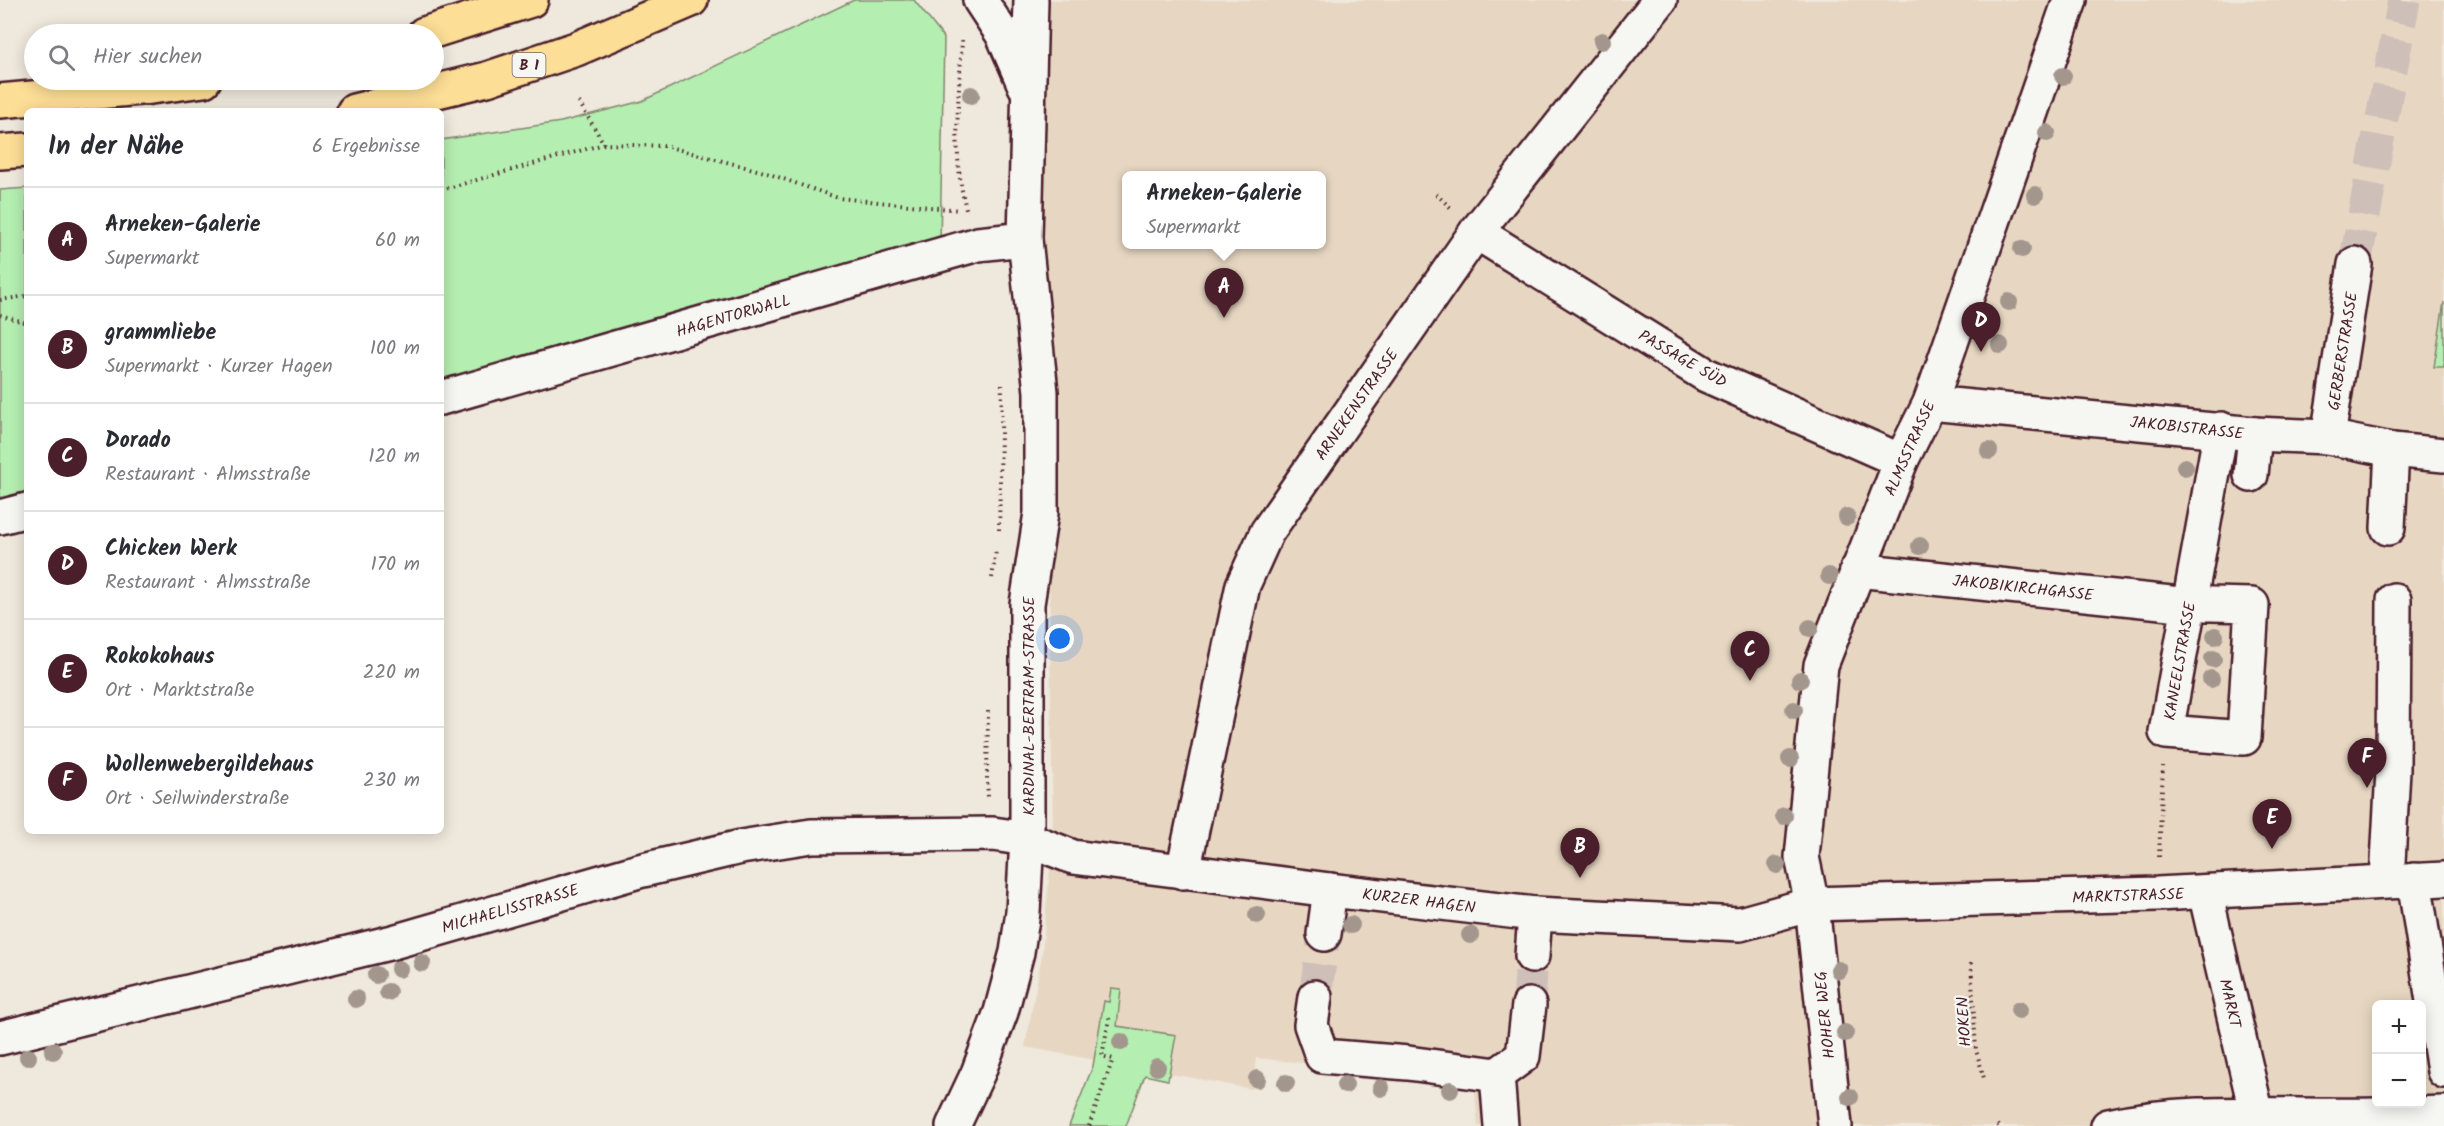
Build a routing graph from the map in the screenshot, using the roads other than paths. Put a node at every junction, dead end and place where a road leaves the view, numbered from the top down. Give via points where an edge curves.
1 (531, 0) edge
2 (691, 0) edge
3 (980, 0) edge
4 (1031, 0) edge
5 (1660, 0) edge
6 (2070, 0) edge
7 (444, 28) edge
8 (444, 88) edge
9 (119, 90) edge
10 (435, 90) edge
11 (1028, 95) junction
12 (0, 101) edge
13 (366, 108) edge
14 (24, 150) edge
15 (0, 152) edge
16 (1025, 227) junction
17 (1476, 232) junction
18 (2355, 264) tunnel mouth
19 (444, 397) edge
20 (1930, 403) junction
21 (2221, 429) junction
22 (2255, 434) junction
23 (2328, 437) junction
24 (2392, 450) junction
25 (2444, 455) edge
26 (1901, 461) junction
27 (2251, 475) dead end
28 (24, 511) edge
29 (0, 517) edge
30 (2388, 528) dead end
31 (1857, 570) junction
32 (2394, 600) dead end
33 (2189, 604) junction
34 (2166, 732) joint
35 (1028, 839) junction
36 (1182, 872) junction
37 (2415, 880) edge
38 (1330, 890) junction
39 (2205, 892) junction
40 (1812, 904) junction
41 (1536, 914) junction
42 (1324, 934) tunnel mouth
43 (1532, 956) tunnel mouth
44 (1315, 997) tunnel mouth
45 (1528, 1005) tunnel mouth
46 (0, 1038) edge
47 (2444, 1071) edge
48 (1497, 1075) junction
49 (2444, 1113) edge
50 (2257, 1115) junction
51 (2369, 1121) edge
52 (953, 1126) edge
53 (1501, 1126) edge
54 (1835, 1126) edge
55 (2108, 1126) edge

1 - 7 main road
2 - 8 main road, B 1 via 576,49
3 - 11 street, KARDINAL-BERTRAM-STRASSE via 1002,35
4 - 11 street, KARDINAL-BERTRAM-STRASSE
5 - 17 street, ARNEKENSTRASSE
6 - 20 street, ALMSSTRASSE
9 - 12 main road
10 - 13 main road, B 1
11 - 16 street, KARDINAL-BERTRAM-STRASSE
14 - 15 main road
16 - 19 street, HAGENTORWALL via 978,244
16 - 35 street, KARDINAL-BERTRAM-STRASSE via 1041,400 1041,513 1027,604
17 - 26 street, PASSAGE SÜD via 1706,375
17 - 36 street, ARNEKENSTRASSE via 1267,532 1243,585
18 - 23 street, GERBERSTRASSE
20 - 21 street, JAKOBISTRASSE
20 - 26 street, ALMSSTRASSE
21 - 22 street, JAKOBISTRASSE
21 - 33 street, KANEELSTRASSE
22 - 23 street, JAKOBISTRASSE
22 - 27 street
23 - 24 street, JAKOBISTRASSE
24 - 25 street, JAKOBISTRASSE
24 - 30 street
26 - 31 street, ALMSSTRASSE
28 - 29 street
31 - 33 street, JAKOBIKIRCHGASSE
31 - 40 street, ALMSSTRASSE via 1821,665 1802,856
32 - 37 street via 2393,770
33 - 34 street, KANEELSTRASSE
33 - 34 street, JAKOBIKIRCHGASSE via 2252,605 2244,738
35 - 36 street, KURZER HAGEN via 1073,857
35 - 46 street, MICHAELISSTRASSE via 993,834 811,836 741,847 639,871 393,942
35 - 52 street, KARDINAL-BERTRAM-STRASSE via 1023,912 1009,987 978,1072
36 - 38 street, KURZER HAGEN
37 - 39 street, MARKTSTRASSE
37 - 47 street
38 - 41 street, KURZER HAGEN
38 - 42 street
39 - 40 street, MARKTSTRASSE
39 - 50 street, MARKT
40 - 41 street, KURZER HAGEN via 1740,924
40 - 54 street, HOHER WEG
41 - 43 street
44 - 48 street via 1311,1025 1322,1056
45 - 48 street via 1523,1056
48 - 53 street
49 - 51 street
50 - 51 street
50 - 55 street via 2144,1118

